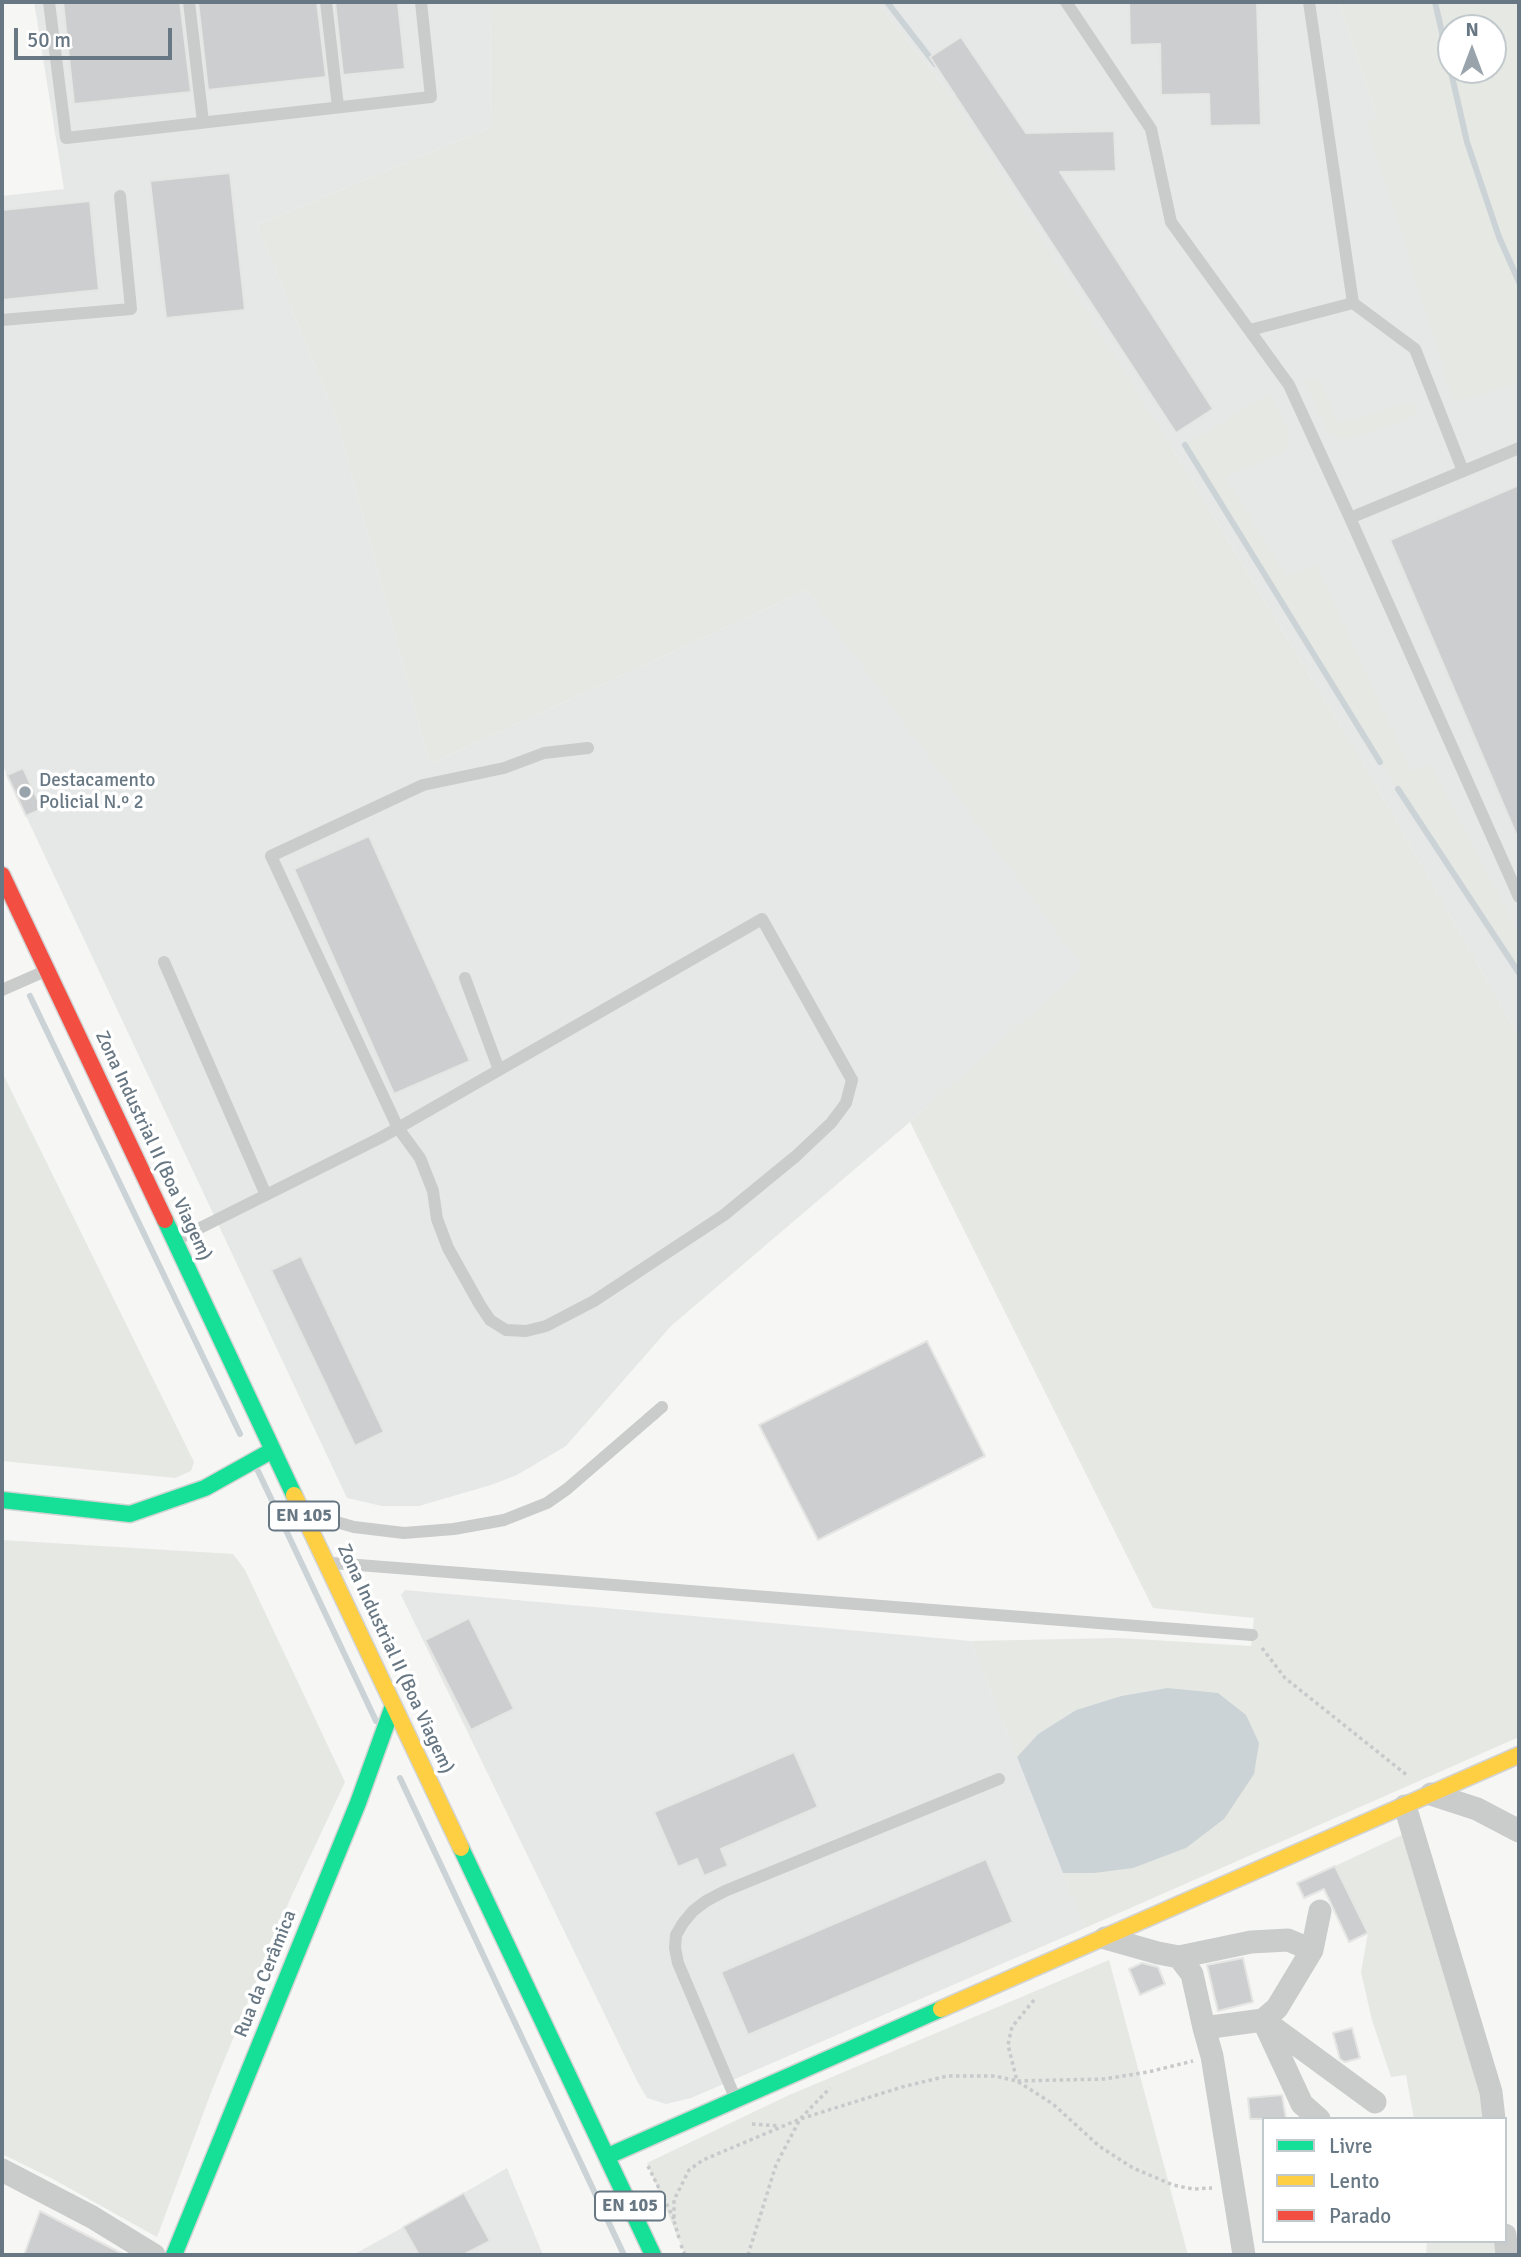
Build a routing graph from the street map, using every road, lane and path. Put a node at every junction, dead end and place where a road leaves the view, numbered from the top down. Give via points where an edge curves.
1 (49, 2) edge
2 (189, 2) edge
3 (326, 2) edge
4 (421, 2) edge
5 (1066, 2) edge
6 (1309, 2) edge
7 (338, 107) junction
8 (202, 122) junction
9 (120, 196) dead end
10 (1353, 303) junction
11 (2, 320) edge
12 (1250, 330) junction
13 (1519, 448) edge
14 (1463, 471) junction
15 (1350, 518) junction
16 (588, 748) dead end
17 (2, 875) edge
18 (1519, 897) edge
19 (164, 962) dead end
20 (47, 970) junction
21 (465, 978) dead end
22 (2, 990) edge
23 (499, 1070) junction
24 (398, 1128) junction
25 (266, 1195) junction
26 (174, 1241) junction
27 (662, 1407) dead end
28 (273, 1450) junction
29 (2, 1500) edge
30 (302, 1512) junction
31 (326, 1562) junction
32 (1252, 1635) joint
33 (393, 1706) junction
34 (1519, 1755) edge
35 (999, 1779) dead end
36 (1431, 1794) junction
37 (1405, 1806) junction
38 (1519, 1831) edge
39 (1321, 1911) dead end
40 (1105, 1938) junction
41 (1312, 1950) junction
42 (1180, 1957) junction
43 (1039, 1993) dead end
44 (1263, 2020) junction
45 (1204, 2028) junction
46 (1212, 2056) junction
47 (1017, 2081) junction
48 (736, 2100) junction
49 (1375, 2102) dead end
50 (1317, 2117) edge
51 (1494, 2117) edge
52 (800, 2119) junction
53 (638, 2143) junction
54 (608, 2156) junction
55 (2, 2170) edge
56 (1235, 2188) junction
57 (674, 2221) junction
58 (154, 2255) edge
59 (174, 2255) edge
60 (653, 2255) edge
61 (685, 2255) edge
62 (748, 2255) edge
63 (1244, 2255) edge

1 - 8 lane via 66,138
2 - 8 lane
3 - 7 lane
4 - 7 lane via 430,97
5 - 12 lane via 1151,129 1171,222
6 - 10 lane
7 - 8 lane
9 - 11 lane via 131,309
10 - 12 lane
10 - 14 lane via 1415,349
12 - 15 lane via 1289,385
13 - 14 lane
14 - 15 lane
15 - 18 lane
16 - 24 lane via 544,752 504,768 423,785 271,856
17 - 20 street, Zona Industrial II (Boa Viagem) / EN 105
19 - 25 lane
20 - 22 lane
20 - 26 street, Zona Industrial II (Boa Viagem) / EN 105
21 - 23 lane
23 - 24 lane
23 - 24 lane via 762,919 852,1080 846,1103 831,1123 723,1216 594,1301 526,1331 506,1330 480,1305 448,1248 420,1158
24 - 25 lane
25 - 26 lane
26 - 28 street, Zona Industrial II (Boa Viagem) / EN 105
27 - 30 lane via 568,1489 505,1520 404,1533 354,1527
28 - 29 street via 205,1488 130,1514
28 - 30 street, Zona Industrial II (Boa Viagem) / EN 105
30 - 31 street, Zona Industrial II (Boa Viagem) / EN 105
31 - 32 lane
31 - 33 street, Zona Industrial II (Boa Viagem) / EN 105
32 - 36 path via 1285,1678
33 - 54 street, Zona Industrial II (Boa Viagem) / EN 105
33 - 59 street, Rua da Cerâmica
34 - 36 street
35 - 48 lane via 725,1891 699,1906 683,1923 676,1935 678,1963
36 - 37 street
36 - 38 street via 1477,1809
37 - 40 street
37 - 51 street via 1491,2092
39 - 41 street
40 - 42 street
40 - 48 street
41 - 42 street via 1289,1940 1264,1941
41 - 44 street via 1277,2008
42 - 45 street via 1192,1974
43 - 47 path via 1013,2027 1008,2045
44 - 45 street
44 - 49 street
44 - 50 street via 1302,2104
45 - 46 street
46 - 47 path via 1126,2077
46 - 56 street
47 - 52 path via 947,2076
47 - 56 path via 1053,2104 1115,2158 1152,2177 1193,2189
48 - 53 street
52 - 57 path via 703,2160 690,2170 674,2200
52 - 62 path via 776,2165
53 - 54 street
53 - 57 path
54 - 60 street, EN 105
55 - 58 street
56 - 63 street
57 - 61 path

